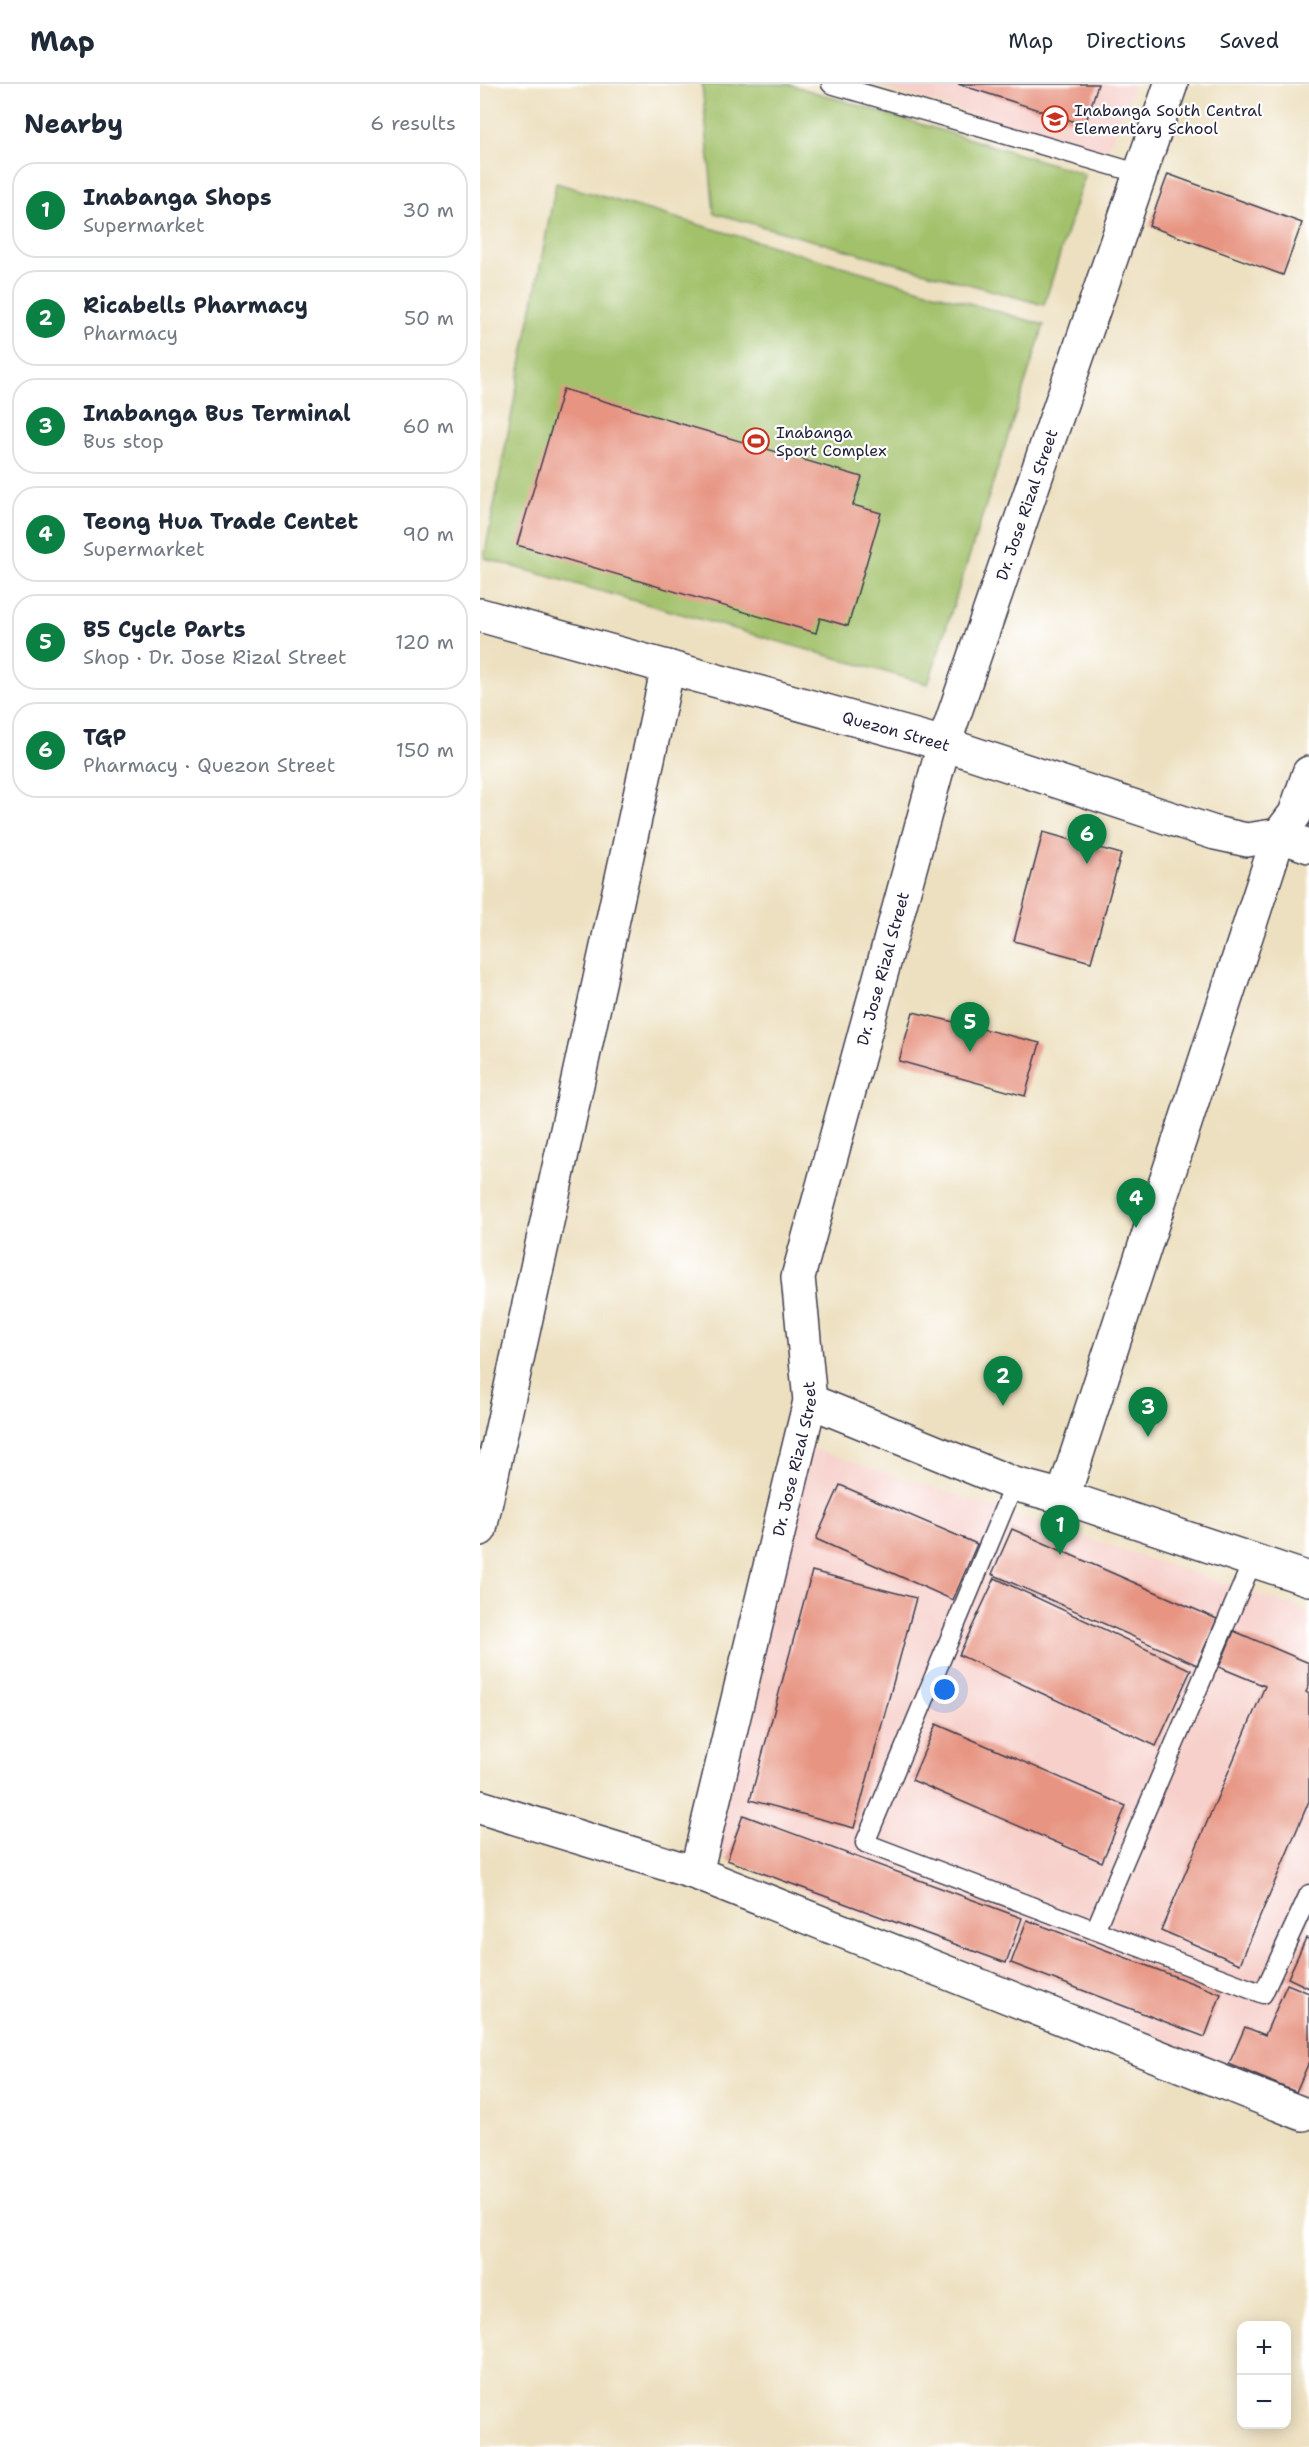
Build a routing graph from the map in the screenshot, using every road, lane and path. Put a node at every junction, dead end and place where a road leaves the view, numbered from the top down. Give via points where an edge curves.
1 (831, 84) edge
2 (1171, 84) edge
3 (1141, 174) junction
4 (480, 615) edge
5 (668, 667) junction
6 (944, 744) junction
7 (1309, 773) edge
8 (1294, 841) edge
9 (810, 1401) junction
10 (1014, 1484) junction
11 (1063, 1497) junction
12 (480, 1529) edge
13 (1253, 1560) junction
14 (1309, 1579) edge
15 (480, 1807) edge
16 (696, 1873) junction
17 (1309, 1894) edge
18 (1095, 1930) junction
19 (1307, 2112) edge

1 - 3 lane
2 - 3 street, Dr. Jose Rizal Street
3 - 6 street, Dr. Jose Rizal Street
4 - 5 street, Quezon Street
5 - 6 street, Quezon Street
5 - 12 street
6 - 8 street, Quezon Street via 1215,833 1247,840
6 - 9 street, Dr. Jose Rizal Street via 798,1277
7 - 8 street via 1295,814
8 - 11 street
9 - 10 street
9 - 16 street, Dr. Jose Rizal Street
10 - 11 street
10 - 18 lane via 866,1843
11 - 13 street
13 - 14 street
13 - 18 lane
15 - 16 street
16 - 19 street
17 - 18 lane via 1263,1994

